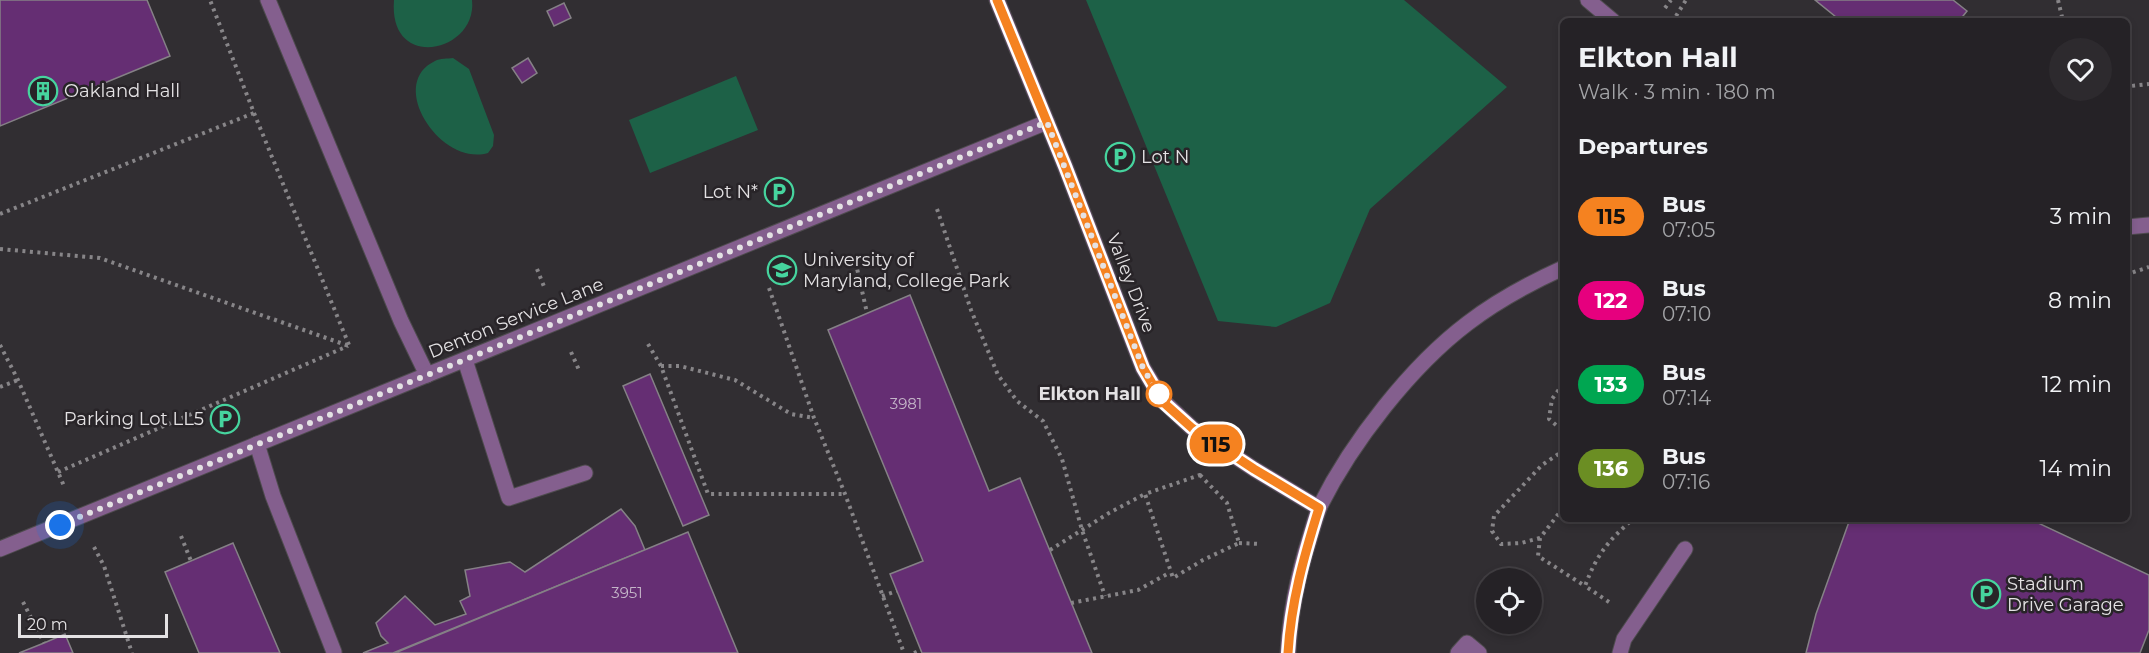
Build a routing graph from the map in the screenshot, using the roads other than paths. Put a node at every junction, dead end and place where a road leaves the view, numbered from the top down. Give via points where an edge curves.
1 (268, 0) edge
2 (998, 0) edge
3 (1588, 0) edge
4 (1609, 18) edge
5 (1047, 122) junction
6 (2149, 225) edge
7 (2130, 227) edge
8 (1560, 269) edge
9 (465, 360) junction
10 (427, 375) junction
11 (257, 444) junction
12 (585, 472) dead end
13 (1319, 508) junction
14 (0, 549) edge
15 (1685, 549) dead end
16 (334, 652) edge
17 (1288, 653) edge
18 (1458, 653) edge
19 (1479, 653) edge
20 (1620, 653) edge

1 - 10 street
2 - 5 street, Valley Drive
3 - 4 street
5 - 9 street, Denton Service Lane
5 - 13 street, Valley Drive via 1143,368 1163,402 1192,428
6 - 7 street
8 - 13 street via 1524,286 1468,323 1428,360 1385,406
9 - 10 street, Denton Service Lane
9 - 12 street via 509,498
10 - 11 street, Denton Service Lane
11 - 14 street, Denton Service Lane
11 - 16 street via 273,496
13 - 17 street via 1290,618
15 - 20 street via 1624,639
18 - 19 street via 1467,643

